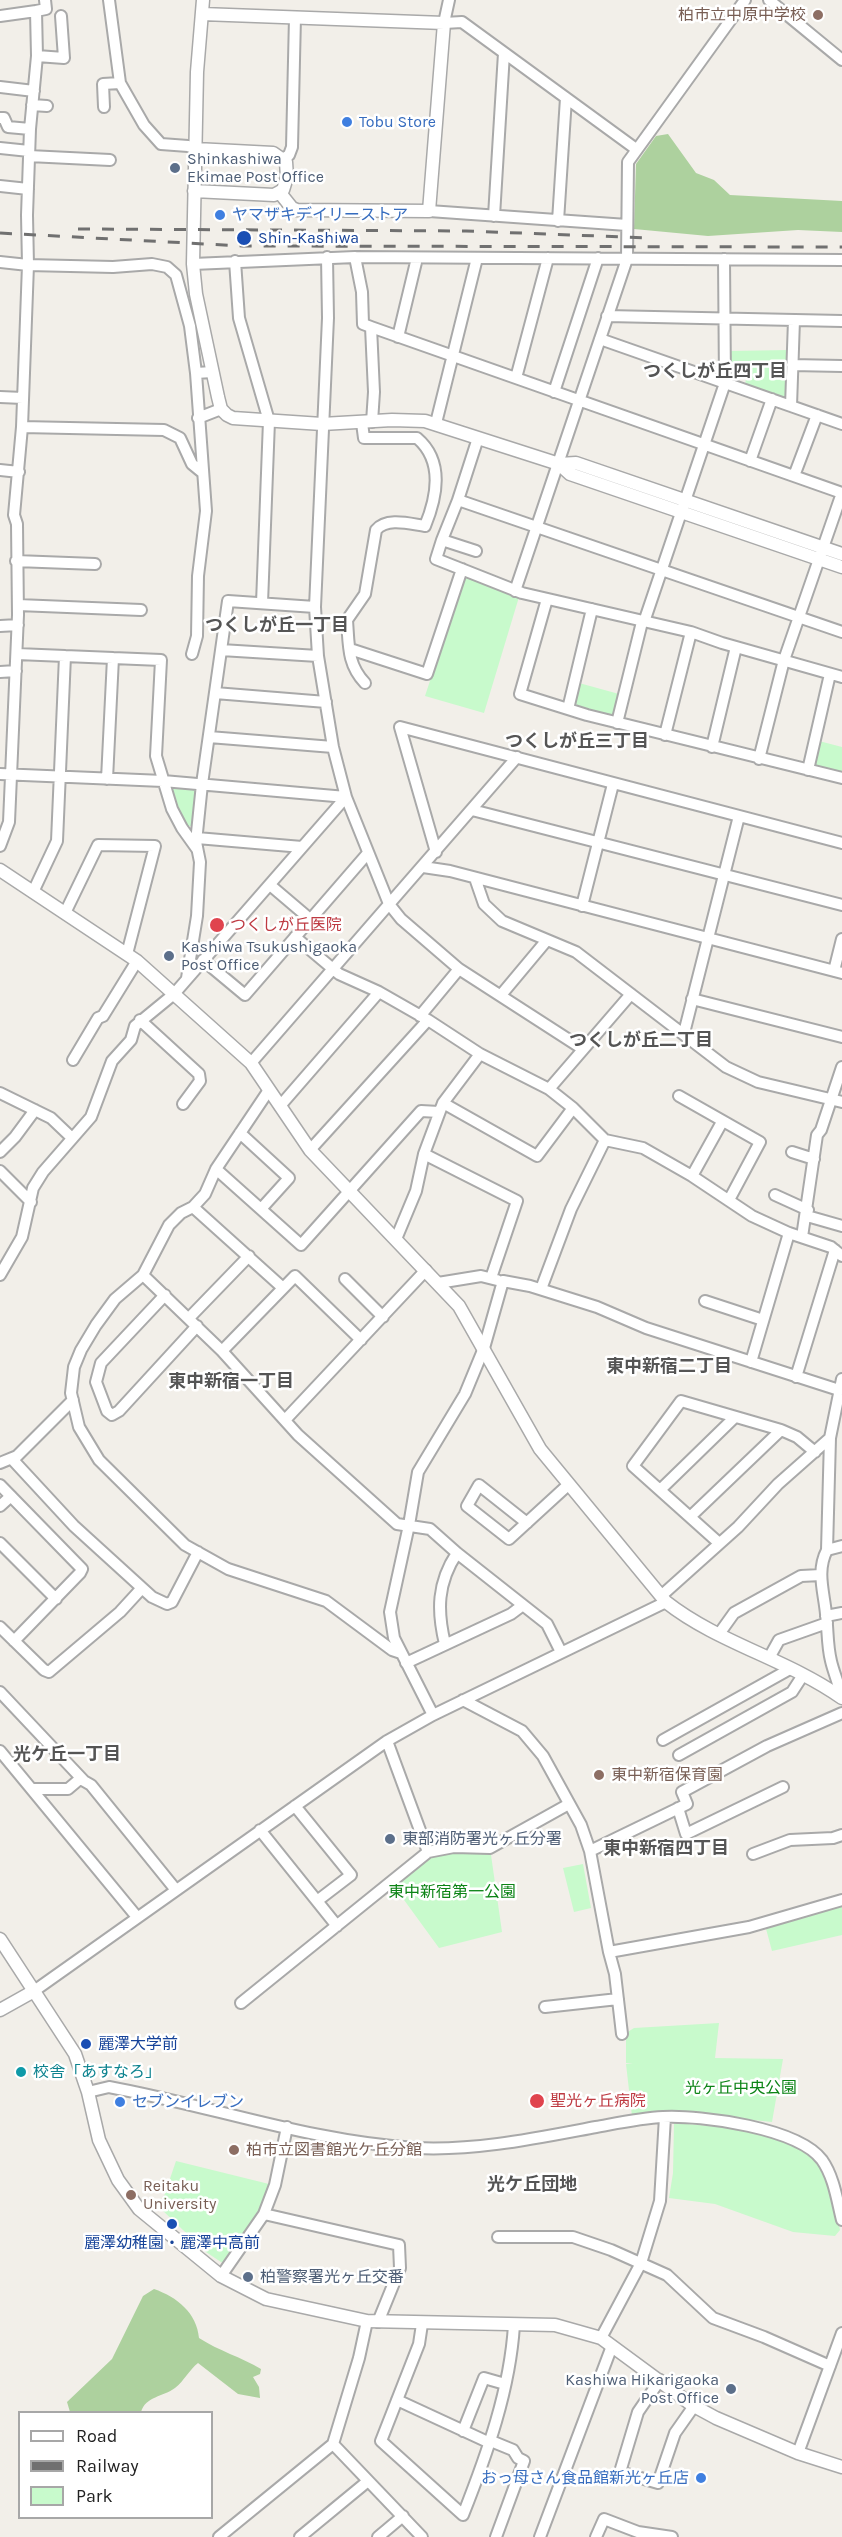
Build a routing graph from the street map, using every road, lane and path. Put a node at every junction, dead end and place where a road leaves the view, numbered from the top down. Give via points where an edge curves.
1 (45, 0) edge
2 (109, 0) edge
3 (203, 0) edge
4 (449, 0) edge
5 (745, 0) edge
6 (769, 0) edge
7 (36, 11) junction
8 (202, 14) junction
9 (0, 16) edge
10 (61, 16) dead end
11 (296, 17) junction
12 (444, 23) junction
13 (504, 53) junction
14 (37, 56) junction
15 (842, 60) edge
16 (120, 82) junction
17 (0, 87) edge
18 (34, 91) junction
19 (566, 98) junction
20 (32, 105) junction
21 (46, 106) dead end
22 (104, 107) dead end
23 (0, 118) edge
24 (30, 129) junction
25 (0, 148) edge
26 (196, 149) junction
27 (636, 149) junction
28 (29, 154) junction
29 (284, 159) junction
30 (110, 160) dead end
31 (0, 186) edge
32 (28, 189) junction
33 (194, 191) junction
34 (280, 193) junction
35 (429, 211) junction
36 (494, 216) junction
37 (558, 221) junction
38 (627, 225) junction
39 (327, 257) junction
40 (355, 257) junction
41 (417, 258) junction
42 (477, 258) junction
43 (548, 258) junction
44 (598, 258) junction
45 (627, 258) junction
46 (724, 259) junction
47 (842, 260) edge
48 (235, 261) junction
49 (0, 262) edge
50 (193, 264) junction
51 (28, 265) junction
52 (607, 316) junction
53 (724, 318) junction
54 (794, 320) junction
55 (842, 321) edge
56 (371, 327) junction
57 (398, 337) junction
58 (600, 339) junction
59 (452, 356) junction
60 (792, 365) junction
61 (842, 366) edge
62 (212, 372) junction
63 (196, 373) junction
64 (516, 378) junction
65 (725, 383) junction
66 (554, 392) junction
67 (0, 397) edge
68 (23, 398) junction
69 (772, 399) junction
70 (579, 401) junction
71 (791, 406) junction
72 (221, 409) junction
73 (817, 415) junction
74 (198, 418) junction
75 (269, 421) junction
76 (367, 422) junction
77 (436, 423) junction
78 (322, 424) junction
79 (842, 424) edge
80 (22, 427) junction
81 (478, 438) junction
82 (704, 444) junction
83 (750, 461) junction
84 (559, 464) junction
85 (0, 470) edge
86 (19, 472) junction
87 (203, 473) junction
88 (794, 476) junction
89 (842, 493) edge
90 (458, 500) junction
91 (683, 506) junction
92 (538, 526) junction
93 (442, 540) junction
94 (476, 551) dead end
95 (821, 553) junction
96 (842, 554) edge
97 (16, 561) junction
98 (95, 564) dead end
99 (842, 567) edge
100 (462, 569) junction
101 (662, 569) junction
102 (515, 591) junction
103 (547, 599) junction
104 (262, 603) junction
105 (18, 605) junction
106 (315, 606) junction
107 (592, 609) junction
108 (141, 610) dead end
109 (799, 617) junction
110 (643, 622) junction
111 (18, 625) junction
112 (0, 626) edge
113 (691, 632) junction
114 (842, 632) edge
115 (736, 647) junction
116 (350, 649) junction
117 (221, 650) junction
118 (17, 654) junction
119 (192, 654) dead end
120 (65, 656) junction
121 (318, 656) junction
122 (113, 658) junction
123 (784, 660) junction
124 (16, 671) junction
125 (0, 672) edge
126 (830, 674) junction
127 (842, 677) edge
128 (365, 683) dead end
129 (215, 693) junction
130 (326, 702) junction
131 (568, 709) junction
132 (617, 723) junction
133 (665, 735) junction
134 (209, 737) junction
135 (333, 747) junction
136 (712, 747) junction
137 (517, 757) junction
138 (759, 759) junction
139 (808, 770) junction
140 (5, 774) edge
141 (59, 776) junction
142 (842, 778) edge
143 (107, 779) junction
144 (164, 781) junction
145 (202, 784) junction
146 (614, 784) junction
147 (346, 797) junction
148 (472, 810) junction
149 (739, 816) junction
150 (598, 843) junction
151 (842, 843) edge
152 (197, 844) junction
153 (0, 846) edge
154 (302, 847) junction
155 (436, 852) junction
156 (368, 853) junction
157 (423, 867) junction
158 (0, 870) edge
159 (724, 876) junction
160 (475, 878) junction
161 (270, 885) junction
162 (33, 891) junction
163 (389, 904) junction
164 (842, 905) edge
165 (582, 906) junction
166 (65, 913) junction
167 (310, 919) junction
168 (295, 937) junction
169 (708, 938) junction
170 (842, 939) edge
171 (547, 940) junction
172 (132, 957) junction
173 (203, 960) junction
174 (332, 969) junction
175 (459, 969) junction
176 (838, 972) edge
177 (187, 978) junction
178 (379, 992) junction
179 (174, 994) junction
180 (631, 994) junction
181 (501, 995) junction
182 (693, 999) junction
183 (424, 1018) junction
184 (140, 1020) junction
185 (684, 1033) junction
186 (842, 1037) edge
187 (583, 1049) junction
188 (480, 1054) junction
189 (73, 1060) dead end
190 (251, 1063) junction
191 (842, 1067) edge
192 (549, 1089) junction
193 (269, 1090) junction
194 (0, 1094) edge
195 (679, 1096) dead end
196 (837, 1101) edge
197 (183, 1104) dead end
198 (280, 1106) junction
199 (441, 1107) junction
200 (573, 1108) junction
201 (35, 1110) junction
202 (722, 1122) junction
203 (240, 1133) junction
204 (72, 1138) junction
205 (605, 1140) junction
206 (310, 1150) junction
207 (0, 1152) edge
208 (792, 1152) dead end
209 (424, 1154) junction
210 (814, 1159) junction
211 (216, 1169) junction
212 (0, 1171) edge
213 (692, 1176) junction
214 (350, 1192) junction
215 (775, 1195) dead end
216 (729, 1200) junction
217 (31, 1202) junction
218 (193, 1207) junction
219 (261, 1209) junction
220 (807, 1213) junction
221 (842, 1226) edge
222 (789, 1233) junction
223 (802, 1237) junction
224 (396, 1239) junction
225 (838, 1253) edge
226 (249, 1256) junction
227 (426, 1270) junction
228 (0, 1275) edge
229 (143, 1275) junction
230 (491, 1278) junction
231 (345, 1279) dead end
232 (503, 1281) junction
233 (438, 1282) junction
234 (283, 1288) junction
235 (541, 1289) junction
236 (165, 1295) junction
237 (705, 1301) dead end
238 (383, 1317) junction
239 (764, 1320) junction
240 (193, 1322) junction
241 (361, 1340) junction
242 (484, 1348) junction
243 (222, 1351) junction
244 (751, 1362) junction
245 (796, 1377) junction
246 (840, 1385) edge
247 (73, 1400) junction
248 (735, 1417) junction
249 (285, 1420) junction
250 (782, 1430) junction
251 (830, 1438) junction
252 (815, 1452) junction
253 (12, 1459) junction
254 (0, 1463) edge
255 (0, 1485) edge
256 (568, 1485) junction
257 (660, 1490) junction
258 (11, 1496) junction
259 (0, 1506) edge
260 (690, 1517) junction
261 (527, 1523) junction
262 (410, 1526) junction
263 (0, 1543) edge
264 (719, 1543) junction
265 (842, 1546) edge
266 (827, 1550) junction
267 (198, 1552) junction
268 (457, 1553) junction
269 (821, 1575) junction
270 (142, 1588) junction
271 (56, 1599) junction
272 (663, 1599) junction
273 (523, 1605) junction
274 (842, 1613) edge
275 (826, 1619) junction
276 (0, 1627) edge
277 (719, 1634) junction
278 (14, 1641) junction
279 (445, 1644) junction
280 (561, 1652) junction
281 (403, 1658) junction
282 (769, 1658) junction
283 (790, 1669) junction
284 (803, 1675) junction
285 (840, 1680) edge
286 (0, 1692) edge
287 (841, 1697) edge
288 (463, 1700) junction
289 (842, 1713) edge
290 (433, 1714) junction
291 (663, 1740) dead end
292 (387, 1741) junction
293 (0, 1751) edge
294 (679, 1755) dead end
295 (81, 1778) junction
296 (783, 1787) dead end
297 (32, 1789) junction
298 (569, 1804) junction
299 (295, 1806) junction
300 (678, 1808) junction
301 (260, 1830) junction
302 (842, 1835) edge
303 (590, 1851) junction
304 (428, 1852) junction
305 (753, 1854) dead end
306 (176, 1890) junction
307 (842, 1900) edge
308 (317, 1901) junction
309 (137, 1917) junction
310 (337, 1926) junction
311 (0, 1939) edge
312 (609, 1952) junction
313 (34, 1990) junction
314 (618, 1999) junction
315 (242, 2003) dead end
316 (544, 2007) dead end
317 (0, 2010) edge
318 (622, 2034) dead end
319 (88, 2092) junction
320 (665, 2117) junction
321 (287, 2127) junction
322 (264, 2214) junction
323 (842, 2220) edge
324 (498, 2237) dead end
325 (641, 2263) junction
326 (220, 2276) junction
327 (372, 2322) junction
328 (422, 2324) junction
329 (514, 2325) junction
330 (842, 2333) edge
331 (606, 2342) junction
332 (830, 2366) junction
333 (660, 2380) junction
334 (505, 2384) junction
335 (397, 2400) junction
336 (694, 2406) junction
337 (463, 2431) junction
338 (490, 2442) junction
339 (333, 2444) junction
340 (798, 2453) junction
341 (842, 2467) edge
342 (369, 2481) junction
343 (403, 2516) junction
344 (219, 2537) edge
345 (300, 2537) edge
346 (378, 2537) edge
347 (422, 2537) edge
348 (496, 2537) edge
349 (540, 2537) edge
350 (596, 2537) edge
351 (672, 2537) edge

1 - 7 street via 46,9
2 - 16 street
3 - 8 street
4 - 12 street
5 - 27 street
6 - 15 street
7 - 9 street
7 - 14 street
8 - 11 street
8 - 26 street
10 - 14 street via 64,58
11 - 12 street
11 - 29 street via 292,147
12 - 13 street via 462,22
12 - 35 street
13 - 19 street
13 - 36 street
14 - 18 street
16 - 22 street via 104,84
16 - 26 street via 144,125 161,144
17 - 18 street
18 - 20 street
19 - 27 street
19 - 37 street
20 - 21 street
20 - 24 street
23 - 24 street via 8,127
24 - 28 street
25 - 28 street
26 - 29 street via 273,153
26 - 33 street
27 - 38 street via 628,162
28 - 30 street
28 - 32 street
29 - 34 street via 287,177
31 - 32 street
32 - 51 street
33 - 34 street
33 - 50 street
34 - 35 street via 297,210
35 - 36 street
36 - 37 street
37 - 38 street
38 - 45 street
39 - 40 street
39 - 48 street
39 - 78 street
40 - 41 street
40 - 56 street via 363,324
41 - 42 street
41 - 57 street
42 - 43 street
42 - 59 street
43 - 44 street
43 - 64 street
44 - 45 street
44 - 66 street
45 - 46 street
45 - 52 street
46 - 47 street
46 - 53 street
48 - 50 street
48 - 75 street via 239,318
49 - 51 street
50 - 62 street
51 - 63 street via 167,267 176,275 190,326
51 - 68 street
52 - 53 street
52 - 58 street
53 - 54 street
53 - 65 street
54 - 55 street
54 - 60 street
56 - 57 street
56 - 76 street via 374,392
57 - 59 street
58 - 65 street
58 - 70 street
59 - 64 street
59 - 77 street
60 - 61 street
60 - 71 street
62 - 63 street
62 - 72 street
63 - 74 street
64 - 66 street
65 - 69 street
65 - 82 street
66 - 70 street
67 - 68 street
68 - 80 street
69 - 71 street
69 - 83 street
70 - 82 street
70 - 84 street
71 - 73 street
72 - 74 street
72 - 75 street via 234,418
73 - 79 street
73 - 88 street
74 - 87 street
75 - 78 street
75 - 104 street
76 - 77 street
76 - 78 street
76 - 116 street via 364,438 417,438 427,447 436,488 425,526 396,522 380,525 376,530 365,594 347,620
77 - 81 street
78 - 106 street
80 - 86 street
80 - 87 street via 164,430 180,438 192,464
81 - 84 street
81 - 90 street
82 - 83 street
82 - 91 street
83 - 88 street
84 - 91 street via 570,474
84 - 92 street
85 - 86 street
86 - 97 street
87 - 119 street via 206,511 198,576 197,636
88 - 89 street
89 - 95 street
90 - 92 street
90 - 93 street
91 - 95 street
91 - 101 street
92 - 101 street
92 - 102 street
93 - 94 street
93 - 100 street via 436,559
95 - 96 street
95 - 99 street
95 - 109 street
97 - 98 street
97 - 105 street
100 - 102 street
100 - 116 street via 427,674
101 - 109 street
101 - 110 street
102 - 103 street
103 - 107 street
103 - 131 street via 520,694
104 - 106 street
104 - 117 street via 228,602
105 - 108 street
105 - 111 street
106 - 121 street
107 - 110 street
107 - 131 street
109 - 114 street
109 - 123 street
110 - 113 street
110 - 132 street
111 - 112 street
111 - 118 street
113 - 115 street
113 - 133 street
115 - 123 street
115 - 136 street
116 - 128 street via 354,672
117 - 121 street
117 - 129 street
118 - 120 street
118 - 124 street
120 - 122 street
120 - 141 street
121 - 130 street
122 - 143 street
122 - 144 street via 160,660 156,756
123 - 126 street
123 - 138 street
124 - 125 street
124 - 140 street
126 - 127 street
126 - 139 street
129 - 130 street
129 - 134 street
130 - 135 street
131 - 132 street
132 - 133 street
133 - 136 street
134 - 135 street
134 - 145 street
135 - 147 street
136 - 138 street
137 - 146 street
137 - 148 street
137 - 155 street via 400,727
138 - 139 street
139 - 142 street
140 - 141 street
140 - 153 street via 9,822
141 - 143 street
141 - 162 street via 57,841
143 - 144 street
144 - 145 street
144 - 152 street via 172,809
145 - 147 street
145 - 152 street
146 - 149 street
146 - 150 street
147 - 154 street
147 - 156 street
148 - 150 street
148 - 155 street
149 - 151 street
149 - 159 street
150 - 159 street
150 - 165 street
152 - 154 street
152 - 177 street via 197,916
154 - 161 street
155 - 157 street
156 - 163 street
156 - 167 street
157 - 160 street
157 - 163 street
158 - 162 street
159 - 164 street
159 - 169 street
160 - 165 street
160 - 171 street via 484,904 502,921
161 - 167 street
161 - 173 street
162 - 166 street
163 - 174 street
163 - 175 street
165 - 169 street
166 - 172 street
166 - 172 street via 98,845 154,846
167 - 168 street
168 - 173 street via 244,995
168 - 174 street
169 - 176 street
169 - 182 street
170 - 176 street
171 - 180 street via 576,952
171 - 181 street
172 - 179 street
172 - 189 street via 103,1016 98,1018
173 - 177 street
174 - 178 street
174 - 190 street
175 - 181 street
175 - 183 street
177 - 179 street
178 - 183 street
178 - 198 street
179 - 184 street
179 - 190 street
180 - 185 street
180 - 187 street
181 - 187 street
182 - 185 street
182 - 186 street
183 - 188 street
183 - 206 street
184 - 197 street via 200,1074 200,1081
184 - 204 street via 131,1040 112,1061 91,1117
185 - 196 street via 726,1067 758,1082
187 - 192 street
188 - 192 street
188 - 199 street
190 - 193 street
191 - 196 street
192 - 200 street
193 - 198 street
193 - 203 street
194 - 201 street
195 - 202 street
196 - 210 street via 817,1135
198 - 206 street
199 - 200 street via 537,1156
199 - 209 street
199 - 214 street via 421,1111
200 - 205 street
201 - 204 street via 51,1118
201 - 207 street
202 - 213 street
202 - 216 street via 760,1142
203 - 211 street
203 - 219 street via 289,1178
204 - 217 street via 43,1172 33,1188
205 - 213 street via 643,1148
205 - 235 street via 571,1209
206 - 214 street
208 - 210 street
209 - 224 street via 416,1191
209 - 230 street via 517,1201
210 - 220 street
211 - 218 street via 205,1194
211 - 219 street
212 - 217 street
213 - 216 street
214 - 219 street via 301,1245
214 - 224 street
215 - 220 street
216 - 222 street
217 - 228 street via 22,1237
218 - 226 street
218 - 229 street via 169,1225
220 - 221 street
220 - 223 street
222 - 223 street
222 - 239 street
223 - 225 street
224 - 227 street
225 - 245 street
226 - 234 street
226 - 240 street
227 - 233 street
227 - 238 street
229 - 236 street
229 - 247 street via 115,1299 81,1350 74,1367
230 - 232 street
230 - 233 street
231 - 238 street
232 - 235 street
232 - 242 street
233 - 242 street via 459,1306
234 - 241 street via 295,1276
234 - 243 street
235 - 244 street
236 - 240 street
236 - 240 street via 101,1363 96,1382 106,1412 119,1412
237 - 239 street
238 - 241 street
239 - 244 street
240 - 243 street
241 - 249 street
242 - 256 street via 540,1449
242 - 262 street via 465,1394 418,1472
243 - 249 street
244 - 245 street
245 - 246 street
246 - 251 street
247 - 253 street
247 - 267 street via 79,1427 99,1460 185,1545
248 - 250 street
248 - 257 street
248 - 257 street via 681,1401 633,1466
249 - 262 street via 397,1524
250 - 252 street
250 - 260 street
251 - 252 street
251 - 266 street
252 - 264 street
253 - 254 street
253 - 270 street via 74,1526
255 - 258 street
256 - 261 street
256 - 272 street
257 - 260 street
258 - 259 street
258 - 271 street via 82,1569
260 - 264 street
261 - 261 street via 509,1539 467,1506 479,1485
262 - 268 street via 430,1529
262 - 281 street via 390,1612 390,1626
263 - 271 street
264 - 272 street
265 - 266 street
266 - 269 street
267 - 270 street via 172,1602 167,1604
267 - 281 street via 228,1569 326,1600
268 - 273 street
268 - 279 street via 444,1575 441,1591 439,1613
269 - 275 street
269 - 277 street via 801,1576 734,1614
270 - 278 street via 120,1612 49,1672
271 - 278 street
272 - 277 street
272 - 280 street
273 - 279 street
273 - 280 street via 547,1624
274 - 275 street
275 - 282 street via 779,1640
275 - 285 street via 831,1665
276 - 278 street
277 - 282 street
279 - 281 street
280 - 288 street
281 - 290 street
282 - 283 street
283 - 284 street
283 - 291 street
284 - 287 street
284 - 294 street via 792,1692
285 - 287 street
286 - 295 street
288 - 290 street
288 - 298 street via 522,1731 543,1756
289 - 300 street via 767,1746 682,1792 687,1804
290 - 292 street
292 - 299 street
292 - 304 street
293 - 297 street
295 - 297 street via 68,1789
295 - 306 street via 91,1785
296 - 300 street via 686,1834
297 - 309 street
298 - 303 street
298 - 304 street via 490,1848
299 - 301 street
299 - 308 street via 351,1875
300 - 303 street
301 - 306 street
301 - 308 street
302 - 305 street via 790,1840
303 - 312 street
304 - 310 street
306 - 309 street
307 - 312 street via 749,1926
308 - 310 street
309 - 313 street
310 - 315 street
311 - 313 street
312 - 314 street
313 - 317 street
313 - 319 street via 69,2043
314 - 316 street
314 - 318 street
319 - 321 street via 109,2087 122,2089
319 - 326 street via 99,2140 124,2190 140,2209
320 - 321 street via 500,2143 438,2148 347,2140
320 - 323 street via 753,2127 800,2143 821,2159 828,2171
320 - 325 street via 660,2200
321 - 322 street via 275,2185
322 - 326 street
322 - 327 street via 399,2245 400,2268
324 - 325 street via 573,2237
325 - 331 street
325 - 332 street via 667,2275 713,2318
326 - 327 street via 266,2300
327 - 328 street
327 - 339 street
328 - 329 street
328 - 335 street via 419,2344
329 - 331 street via 555,2325
329 - 334 street via 513,2354
330 - 332 street
331 - 333 street
331 - 349 street
332 - 340 street
333 - 336 street
333 - 336 street via 638,2412 620,2472 658,2483 675,2433
334 - 337 street via 484,2378
334 - 338 street
335 - 337 street
335 - 338 street via 381,2441 463,2515
336 - 340 street
337 - 338 street
338 - 348 street via 513,2450 524,2461
339 - 342 street
339 - 344 street
340 - 341 street
342 - 343 street
342 - 345 street
343 - 346 street
343 - 347 street
350 - 351 street via 604,2519 638,2532

